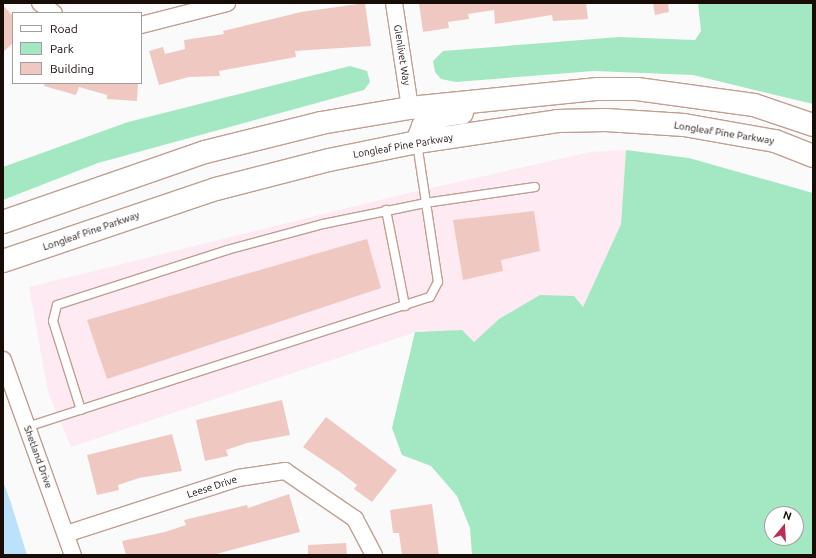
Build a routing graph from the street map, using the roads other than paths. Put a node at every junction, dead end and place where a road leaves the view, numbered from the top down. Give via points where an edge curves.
1 (40, 3) edge
2 (227, 3) edge
3 (394, 3) edge
4 (53, 12) edge
5 (142, 25) edge
6 (598, 89) junction
7 (410, 108) junction
8 (813, 125) edge
9 (417, 142) junction
10 (813, 156) edge
11 (535, 187) dead end
12 (425, 202) junction
13 (386, 210) junction
14 (3, 222) edge
15 (3, 261) edge
16 (405, 306) junction
17 (3, 360) edge
18 (81, 410) junction
19 (27, 427) junction
20 (66, 534) junction
21 (73, 555) edge
22 (374, 555) edge

1 - 4 street
2 - 5 street
3 - 7 street, Glenlivet Way
6 - 7 main road
6 - 8 main road via 637,89 717,98 754,105
6 - 9 main road via 592,101 445,115 423,126
7 - 14 main road via 321,123 205,152
9 - 10 main road, Longleaf Pine Parkway via 557,122 606,120 717,130 775,141
9 - 12 lane
9 - 15 main road, Longleaf Pine Parkway via 216,188
11 - 12 lane
12 - 13 lane
12 - 16 lane via 437,290 430,297
13 - 16 lane
13 - 18 lane via 226,250 57,305 53,321
16 - 18 lane
17 - 19 street, Shetland Drive
18 - 19 lane
19 - 20 street, Shetland Drive
20 - 21 street, Shetland Drive
20 - 22 street, Leese Drive via 238,478 285,471 355,519

